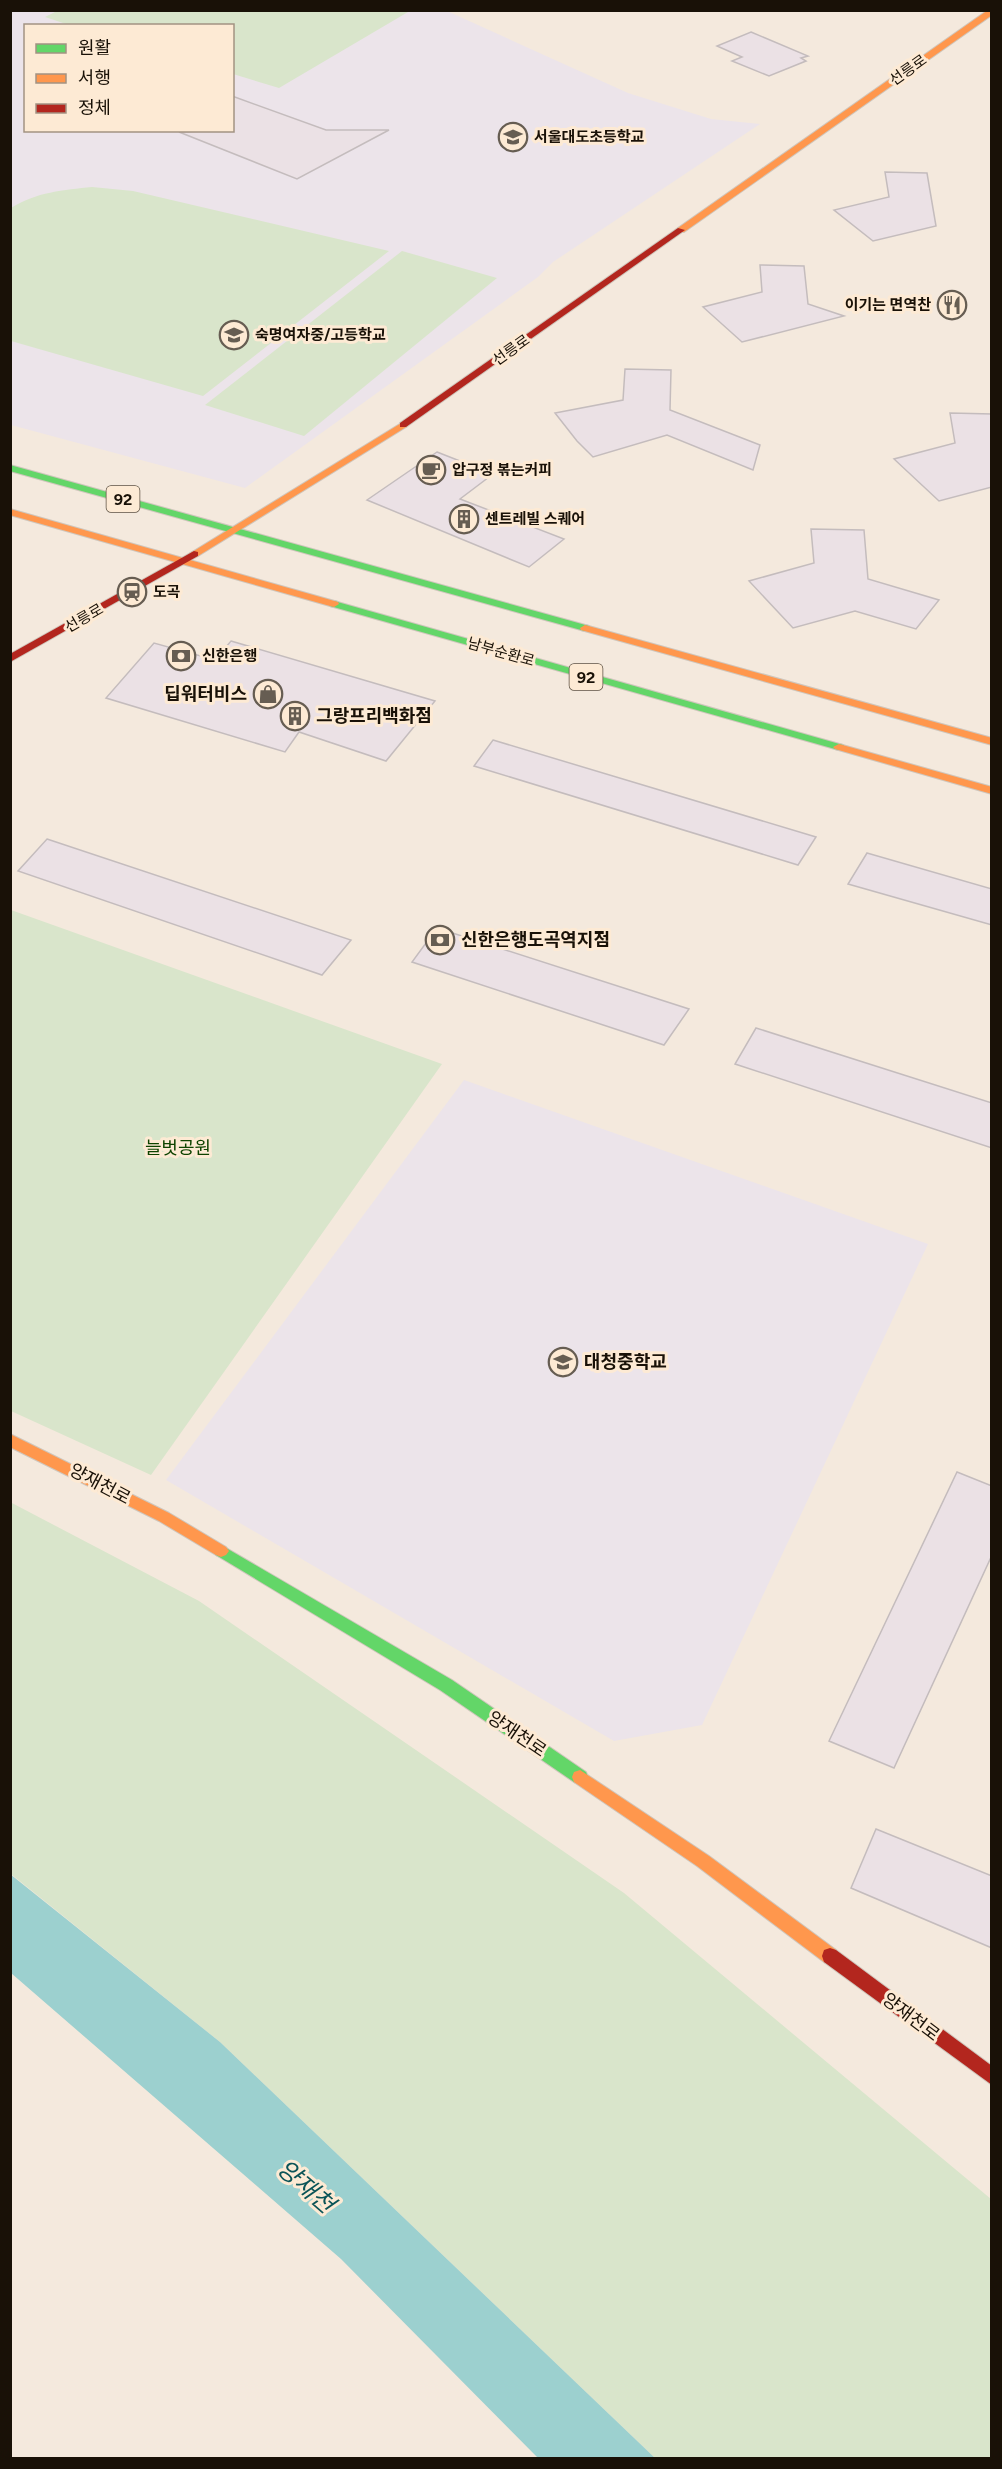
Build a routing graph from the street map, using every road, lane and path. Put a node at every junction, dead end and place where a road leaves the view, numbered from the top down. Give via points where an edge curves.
1 (992, 11) edge
2 (10, 468) edge
3 (10, 512) edge
4 (235, 531) junction
5 (181, 562) junction
6 (10, 660) edge
7 (992, 742) edge
8 (992, 791) edge
9 (10, 1440) edge
10 (992, 2077) edge

1 - 4 main road, 선릉로 via 411,420
2 - 4 main road, 92
3 - 5 main road, 남부순환로 / 92
4 - 5 main road, 선릉로
4 - 7 main road, 92
5 - 6 main road, 선릉로
5 - 8 main road, 남부순환로 / 92
9 - 10 main road, 양재천로 via 164,1517 446,1685 703,1861

